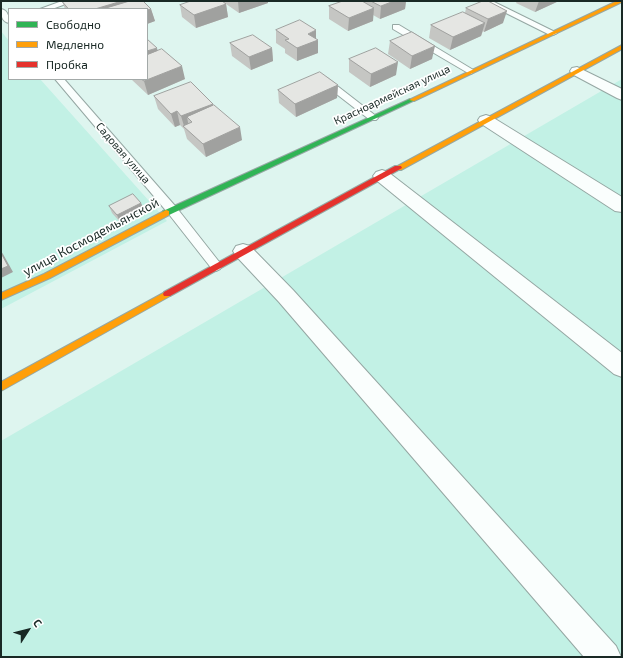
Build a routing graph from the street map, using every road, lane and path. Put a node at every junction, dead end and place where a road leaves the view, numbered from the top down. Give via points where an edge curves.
1 (70, 1) edge
2 (486, 1) edge
3 (621, 1) edge
4 (47, 8) edge
5 (1, 11) edge
6 (8, 19) edge
7 (396, 27) dead end
8 (553, 33) junction
9 (622, 47) edge
10 (471, 71) junction
11 (577, 71) junction
12 (317, 75) edge
13 (60, 80) edge
14 (622, 95) edge
15 (373, 118) junction
16 (486, 120) junction
17 (382, 176) junction
18 (622, 206) edge
19 (172, 210) junction
20 (243, 252) junction
21 (216, 266) junction
22 (1, 297) edge
23 (622, 367) edge
24 (1, 387) edge
25 (605, 657) edge

1 - 4 lane
2 - 8 lane
3 - 8 street, Красноармейская улица
5 - 6 lane
7 - 10 lane
8 - 10 street, Красноармейская улица
9 - 11 street
10 - 15 street, Красноармейская улица
11 - 14 street
11 - 16 street
12 - 15 lane
13 - 19 lane, Садовая улица
15 - 19 street, Красноармейская улица
16 - 17 street
16 - 18 street
17 - 20 street
17 - 23 street
19 - 21 lane, Садовая улица
19 - 22 street, улица Космодемьянской via 47,276
20 - 21 street
20 - 25 street via 286,296
21 - 24 street

